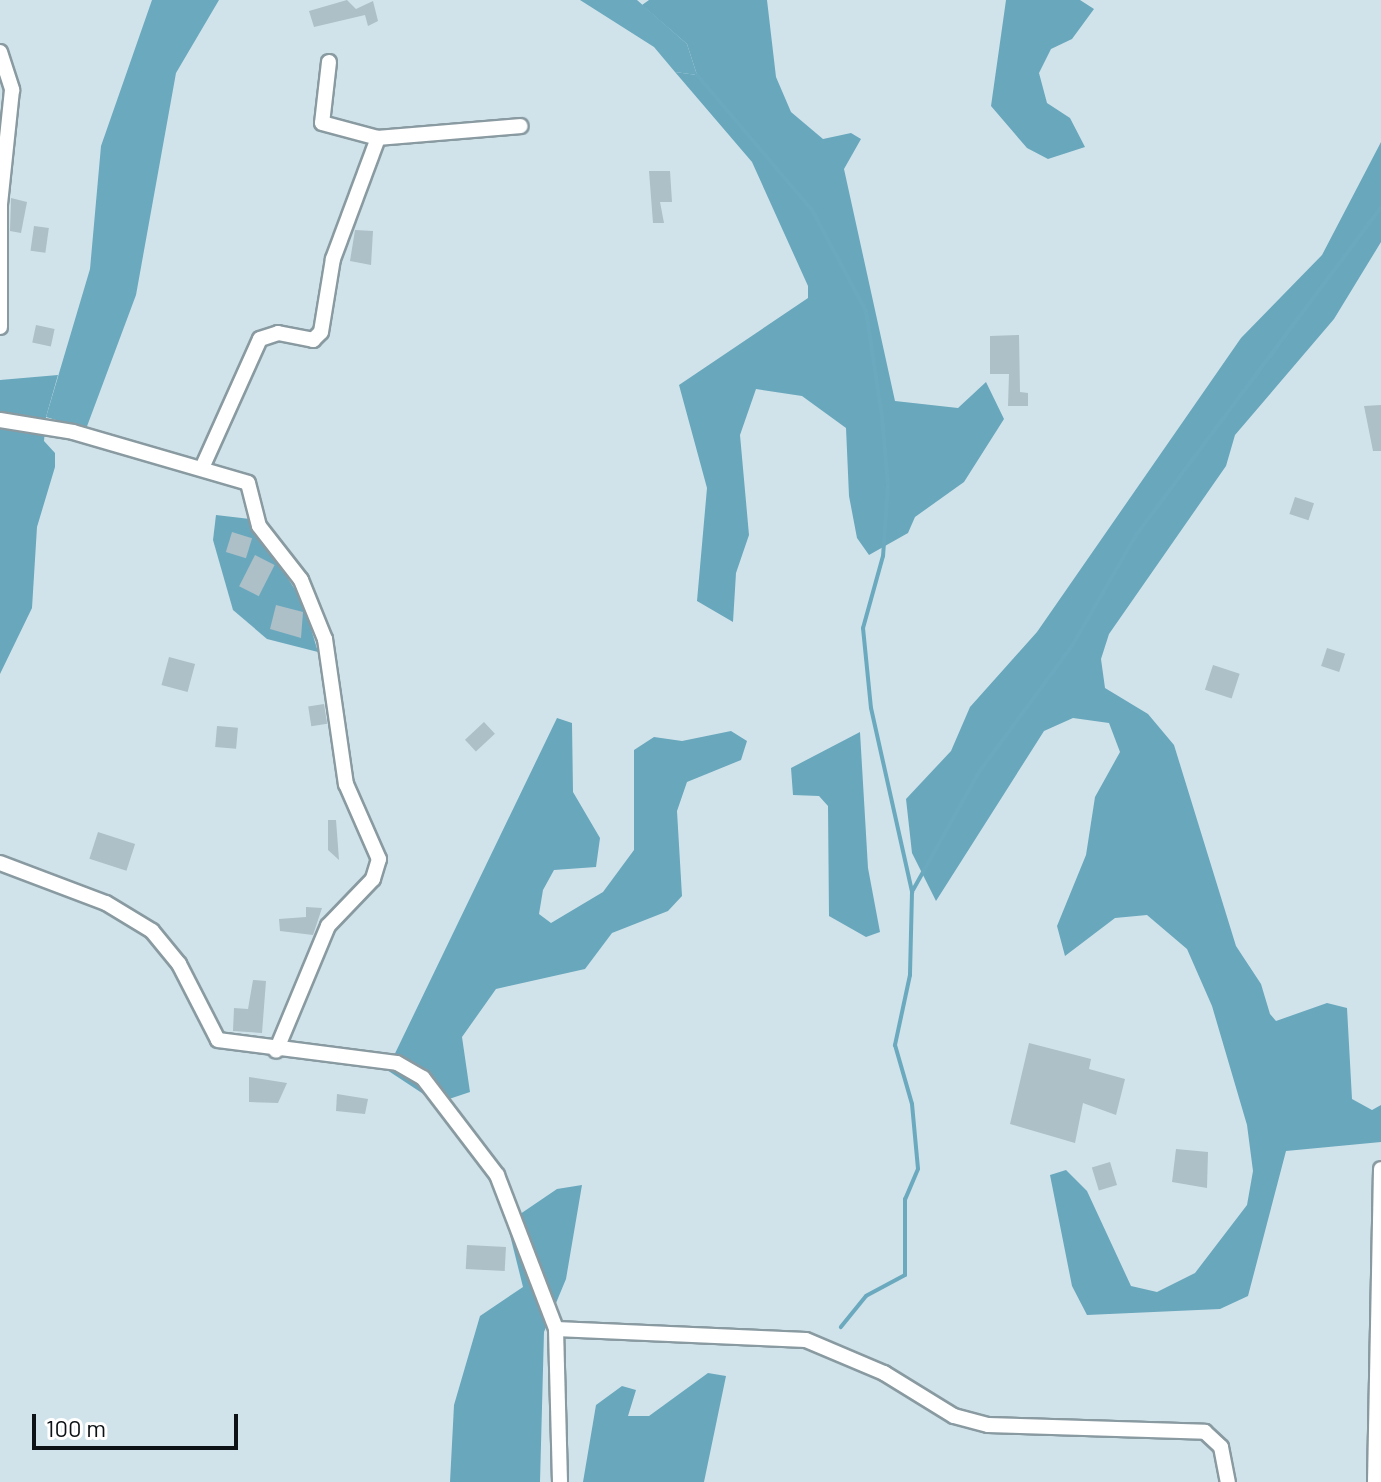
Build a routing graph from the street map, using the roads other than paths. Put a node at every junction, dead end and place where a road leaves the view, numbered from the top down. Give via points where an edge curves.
1 (0, 52) edge
2 (329, 62) dead end
3 (520, 126) dead end
4 (378, 138) junction
5 (0, 205) edge
6 (0, 327) edge
7 (0, 420) edge
8 (202, 468) junction
9 (0, 863) edge
10 (276, 1051) junction
11 (1381, 1169) edge
12 (556, 1329) junction
13 (560, 1482) edge
14 (1228, 1482) edge
15 (1375, 1482) edge

1 - 5 street via 12,104
2 - 4 street via 322,123
3 - 4 street
4 - 8 street via 333,259 321,332 313,340 278,333 260,339
5 - 6 street
7 - 8 street
8 - 10 street via 248,483 259,526 301,580 325,639 346,784 379,859 373,879 328,926
9 - 10 street via 132,916 169,947 218,1040
10 - 12 street via 397,1063 423,1078 497,1175
11 - 15 street
12 - 13 street
12 - 14 street via 806,1340 870,1366 954,1416 988,1425 1205,1432 1221,1447

